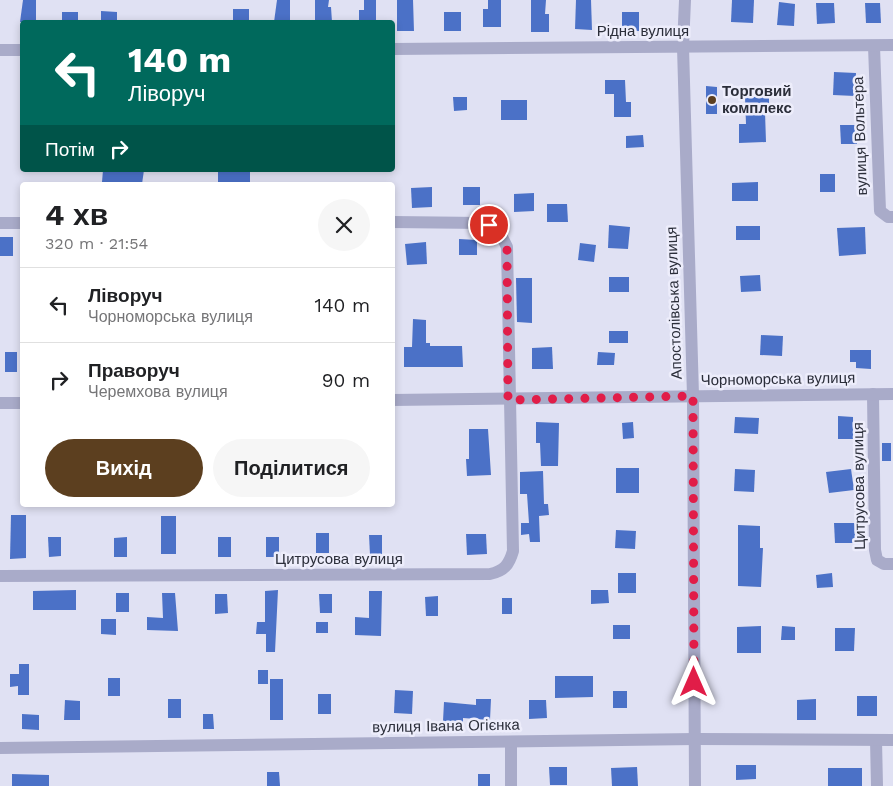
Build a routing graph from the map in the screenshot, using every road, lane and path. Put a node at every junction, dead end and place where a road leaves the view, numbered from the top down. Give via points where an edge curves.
1 (685, 0) edge
2 (893, 45) edge
3 (874, 46) junction
4 (683, 47) junction
5 (395, 49) edge
6 (0, 50) edge
7 (20, 50) edge
8 (893, 217) edge
9 (395, 222) edge
10 (20, 223) edge
11 (0, 224) edge
12 (873, 394) junction
13 (893, 394) edge
14 (693, 396) junction
15 (395, 400) edge
16 (508, 400) junction
17 (0, 403) edge
18 (20, 403) edge
19 (893, 564) edge
20 (0, 576) edge
21 (694, 739) junction
22 (876, 740) junction
23 (893, 740) edge
24 (511, 742) junction
25 (0, 748) edge
26 (511, 786) edge
27 (695, 786) edge
28 (877, 786) edge

1 - 4 street, Апостолівська вулиця
2 - 3 street, Рідна вулиця
3 - 4 street, Рідна вулиця
3 - 8 street, вулиця Вольтера via 880,211
4 - 5 street, Рідна вулиця
4 - 14 street, Апостолівська вулиця
6 - 7 street
9 - 16 street via 474,221 489,225 500,233 507,247 508,264
10 - 11 street
12 - 13 street, Чорноморська вулиця
12 - 14 street, Чорноморська вулиця
12 - 19 street, Цитрусова вулиця via 875,550 877,560
14 - 16 street, Чорноморська вулиця
14 - 21 street, Апостолівська вулиця
15 - 16 street, Чорноморська вулиця
16 - 20 street, Цитрусова вулиця via 513,552 507,566 500,572
17 - 18 street
21 - 22 street, вулиця Івана Огієнка
21 - 24 street, вулиця Івана Огієнка
21 - 27 street, Апостолівська вулиця
22 - 23 street, вулиця Івана Огієнка
22 - 28 street
24 - 25 street, вулиця Івана Огієнка
24 - 26 street

